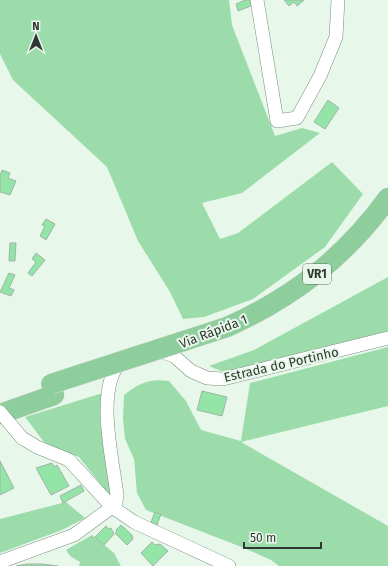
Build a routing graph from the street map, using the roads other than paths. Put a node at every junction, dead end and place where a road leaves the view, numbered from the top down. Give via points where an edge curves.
1 (258, 0) edge
2 (338, 0) edge
3 (388, 198) edge
4 (388, 219) edge
5 (229, 333) junction
6 (388, 338) edge
7 (52, 390) junction
8 (0, 401) edge
9 (0, 413) edge
10 (112, 507) junction
11 (0, 562) edge
12 (229, 566) edge

1 - 2 street via 277,121 297,118 320,76 336,37
3 - 5 highway, Via Rápida 1 / VR1 via 354,240 311,278
4 - 5 highway, Via Rápida 1 / VR1 via 364,247 317,290 277,316
5 - 7 highway, Via Rápida 1 / VR1, bridge
6 - 10 street, Estrada do Portinho via 223,379 207,378 191,371 174,356 151,348 134,350 120,361 111,377 106,419 117,494
7 - 8 highway, Via Rápida 1 / VR1
7 - 9 highway, Via Rápida 1 / VR1
9 - 10 street, bridge via 22,438 36,448 69,460
10 - 11 street via 74,535
10 - 12 street via 134,522

